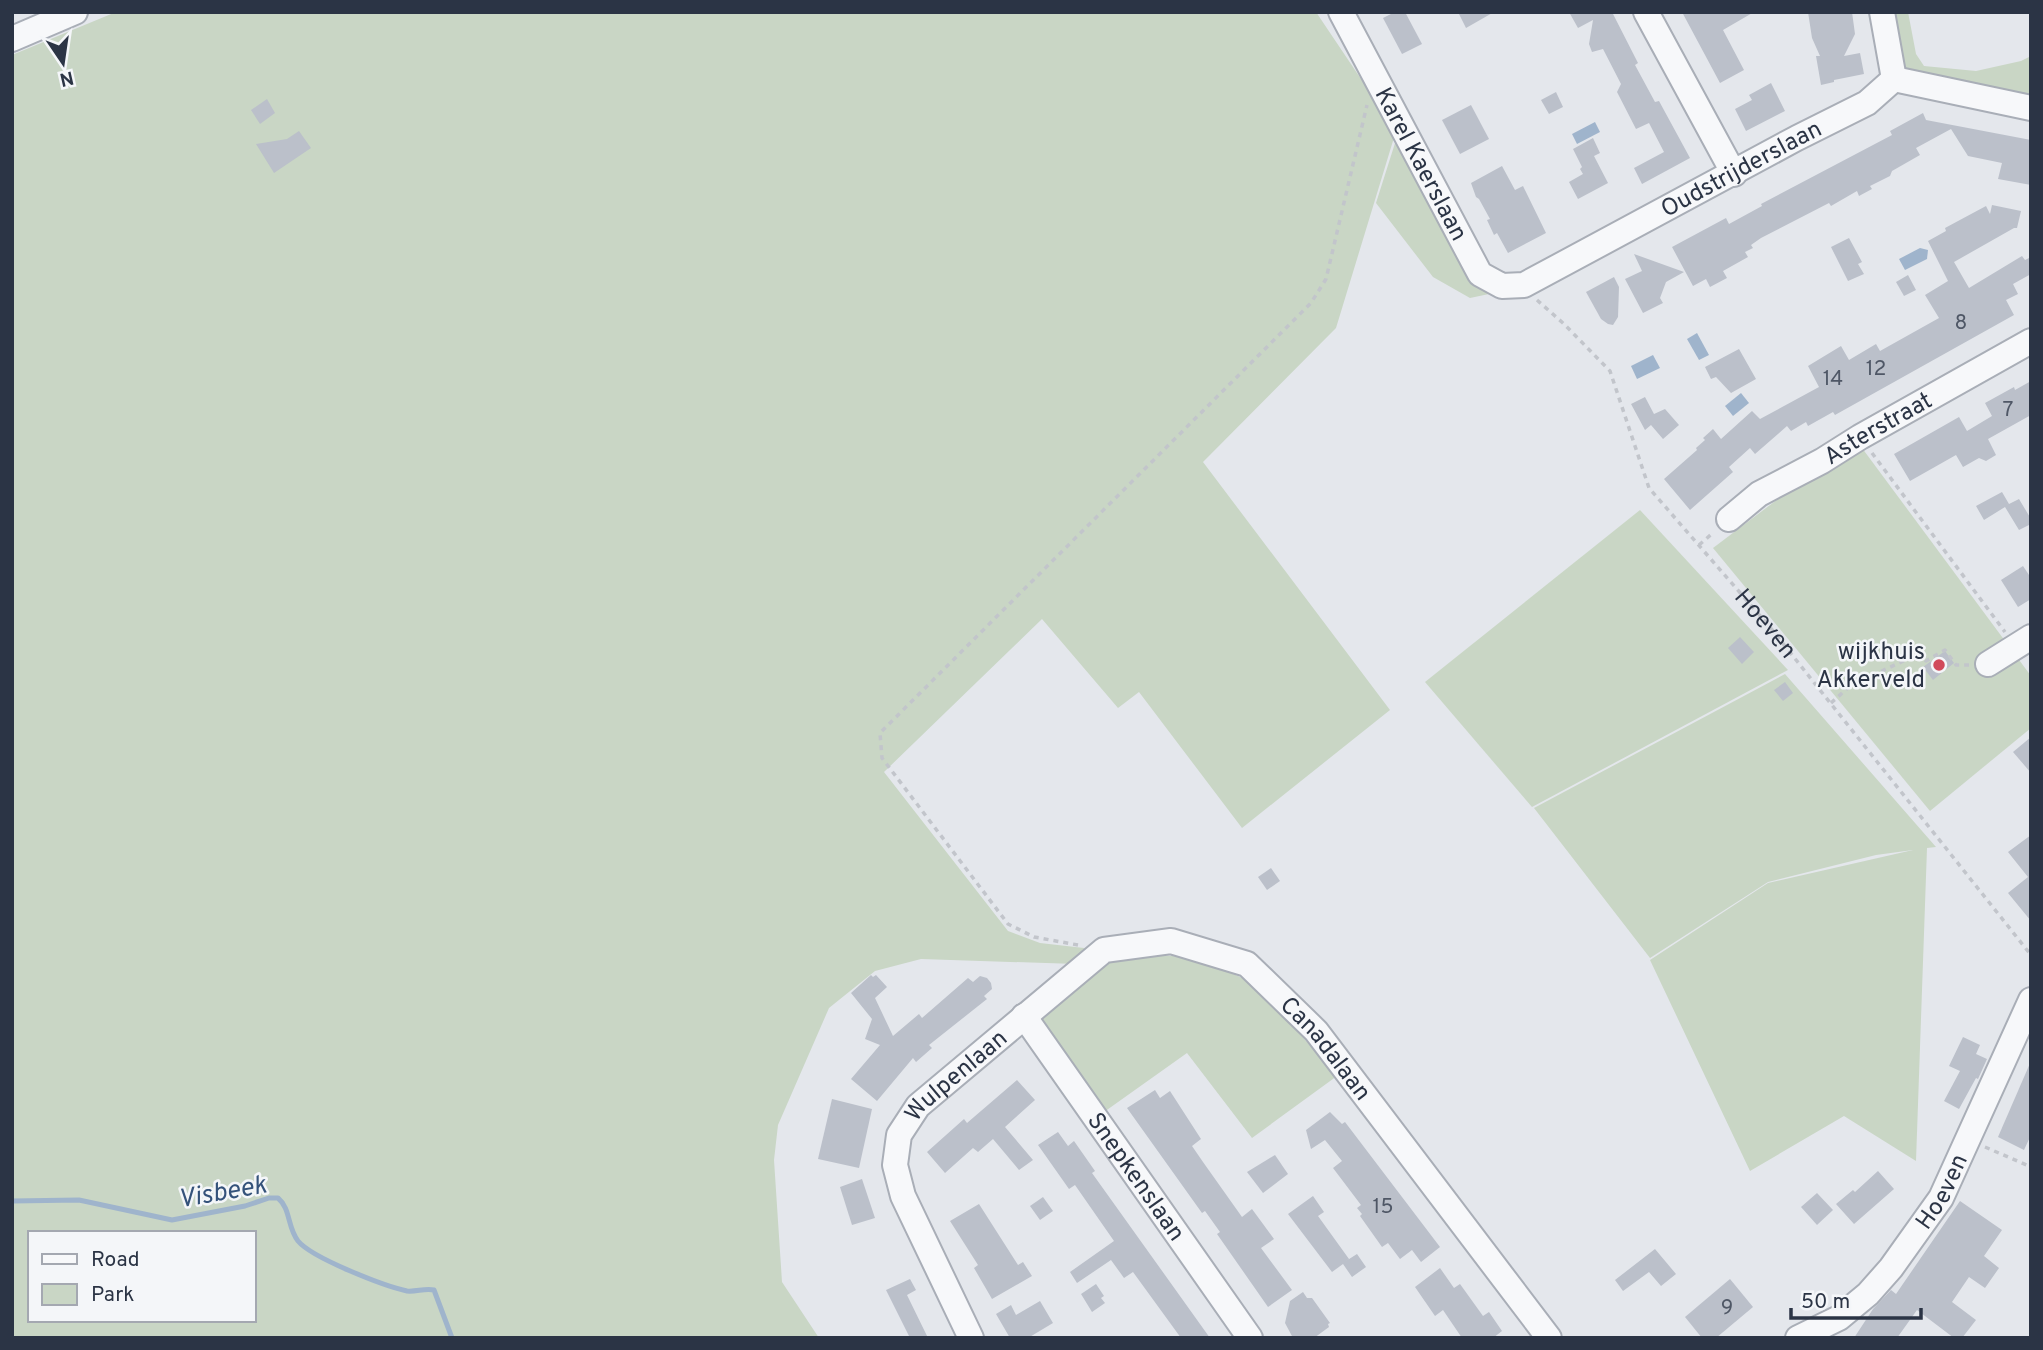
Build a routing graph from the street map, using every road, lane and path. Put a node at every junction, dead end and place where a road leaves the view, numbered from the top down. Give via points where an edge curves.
1 (75, 12) edge
2 (1341, 12) edge
3 (1646, 12) edge
4 (1882, 12) edge
5 (12, 39) edge
6 (1374, 74) junction
7 (1894, 79) junction
8 (2031, 108) edge
9 (1734, 174) junction
10 (1524, 285) junction
11 (2031, 341) edge
12 (1860, 437) junction
13 (1729, 519) dead end
14 (2023, 642) edge
15 (1987, 664) joint
16 (1831, 703) junction
17 (1104, 950) junction
18 (2031, 955) edge
19 (2031, 1000) edge
20 (1024, 1016) junction
21 (1968, 1139) junction
22 (2031, 1167) edge
23 (971, 1338) edge
24 (1250, 1338) edge
25 (1549, 1338) edge
26 (1798, 1338) edge

1 - 5 street
2 - 6 street, Karel Kaerslaan
3 - 9 street
4 - 7 street
6 - 10 street, Karel Kaerslaan via 1480,274 1502,286
6 - 17 path via 1326,279 1311,303 880,733 882,758 1008,923 1034,937
7 - 8 street
7 - 9 street, Oudstrijderslaan via 1867,103
9 - 10 street, Oudstrijderslaan
10 - 16 path, Hoeven via 1610,371 1649,488
11 - 12 street, Asterstraat
12 - 13 street, Asterstraat via 1759,494
12 - 14 path
14 - 15 street
15 - 16 path via 1956,664 1945,650 1926,662 1918,654 1850,686
16 - 18 path, Hoeven
17 - 20 street
17 - 25 street, Canadalaan via 1171,941 1248,964 1316,1031
19 - 21 street, Hoeven
20 - 23 street, Wulpenlaan via 918,1106 900,1135 895,1165 903,1196
20 - 24 street, Snepkenslaan
21 - 22 path
21 - 26 street, Hoeven via 1941,1198 1883,1277 1839,1318

